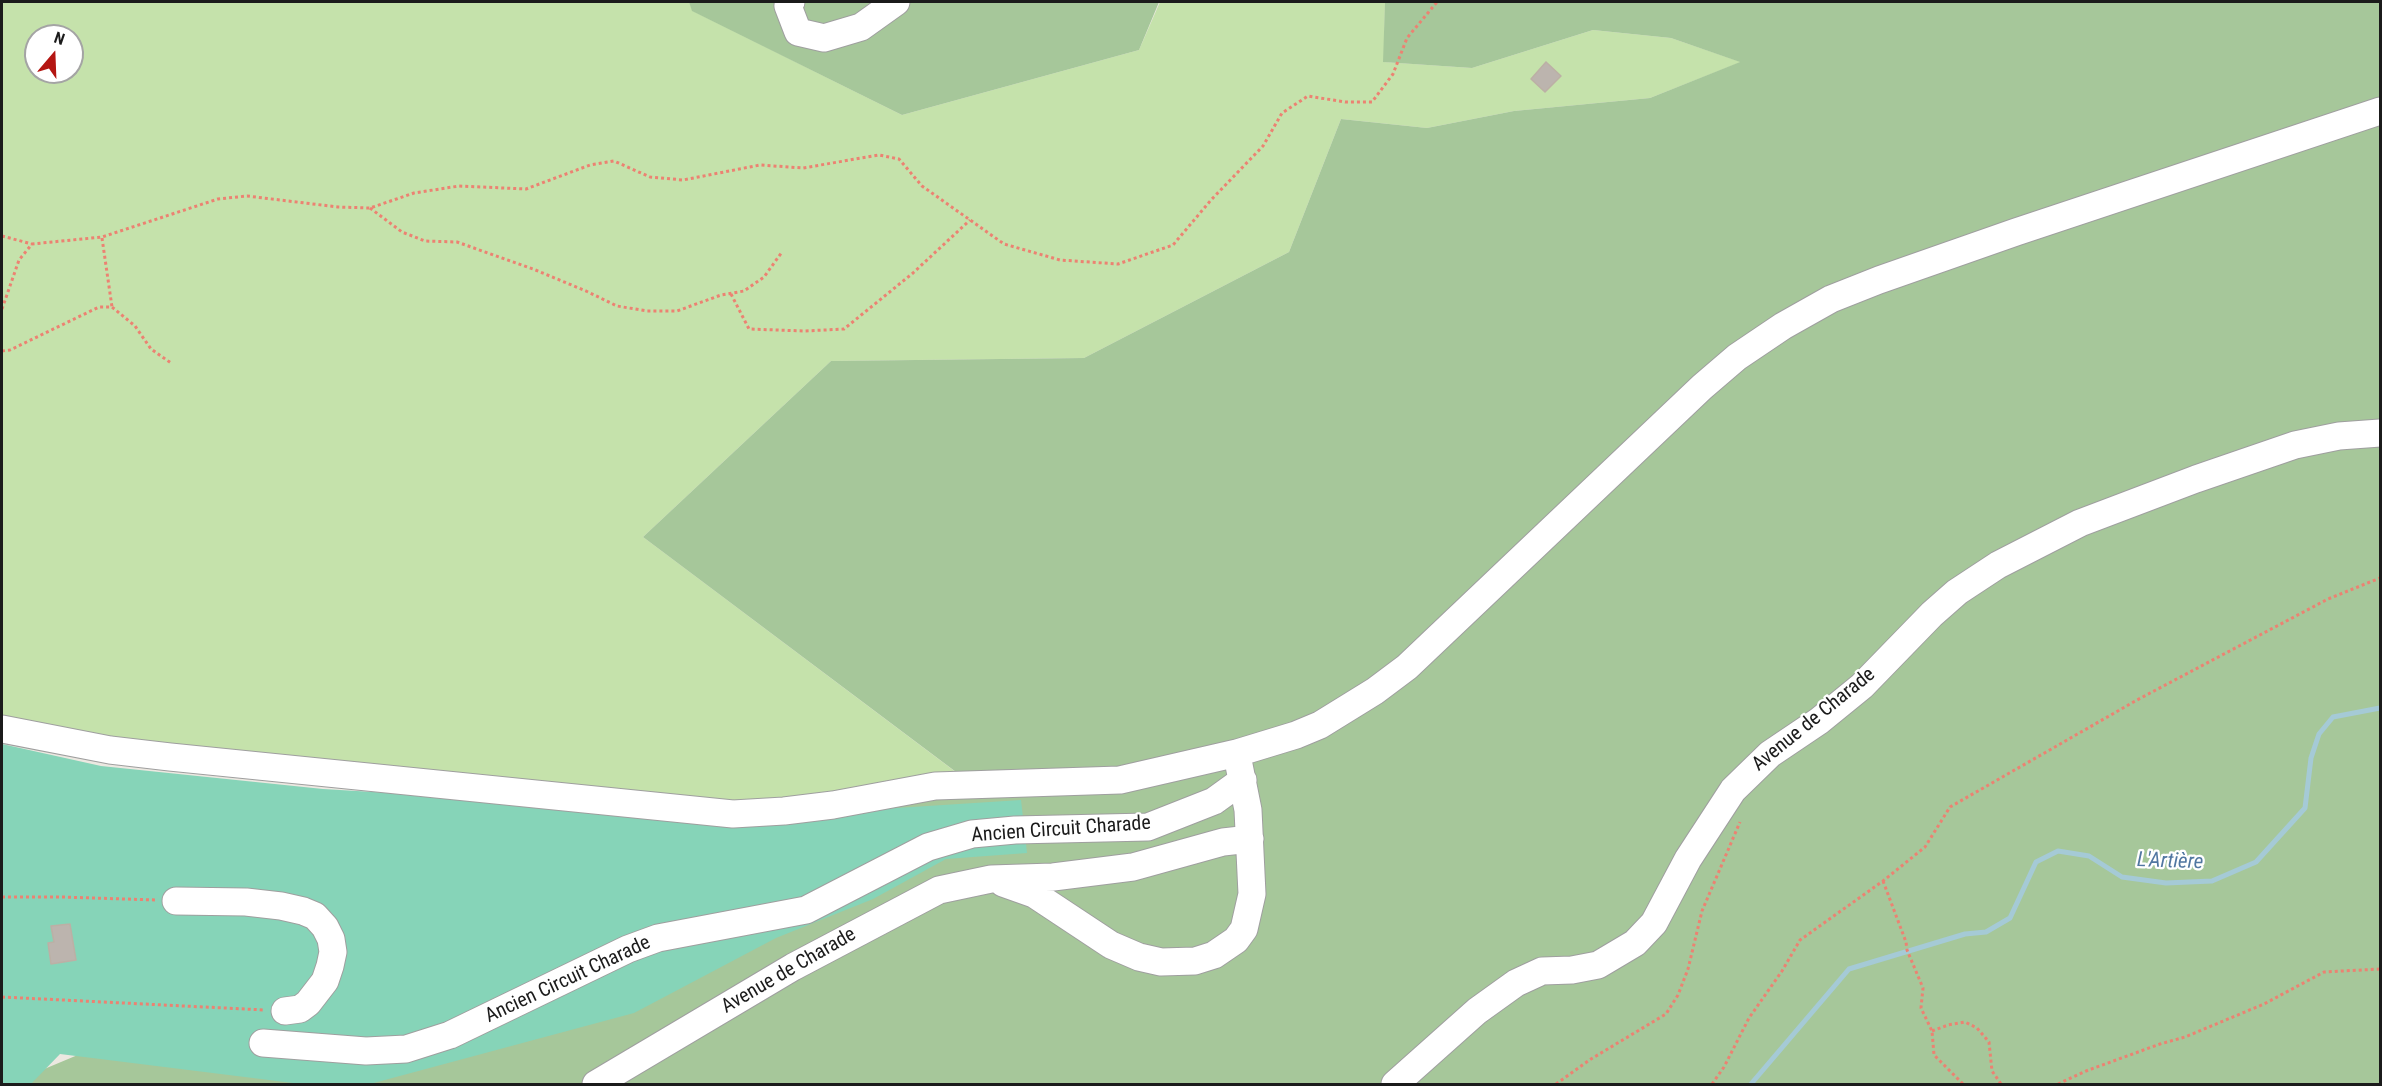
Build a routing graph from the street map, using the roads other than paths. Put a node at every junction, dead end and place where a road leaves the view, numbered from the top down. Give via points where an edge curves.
1 (791, 2) edge
2 (896, 2) edge
3 (2380, 111) edge
4 (2380, 433) edge
5 (2, 729) edge
6 (1237, 753) junction
7 (1243, 780) junction
8 (1250, 839) junction
9 (991, 879) junction
10 (176, 901) road end
11 (285, 1011) road end
12 (263, 1043) dead end
13 (596, 1084) edge
14 (1395, 1084) edge

1 - 2 street via 788,6 798,32 824,38 861,27
3 - 6 street via 2027,228 1831,299 1737,357 1702,387 1407,667 1320,725
4 - 14 street, Avenue de Charade via 2295,445 2196,479 2080,523 1998,565 1932,614 1862,686 1749,773 1711,822 1654,923 1635,943 1598,965 1542,970 1516,983 1477,1011
5 - 6 street via 170,758 733,814 784,812 968,783 1120,780
6 - 7 street
7 - 8 street
7 - 12 street, Ancien Circuit Charade via 1214,801 1148,827 1015,830 972,834 928,847 806,910 658,938 450,1035 406,1049 366,1051
8 - 9 street, Avenue de Charade via 1223,842 1133,867 1053,878
8 - 9 street via 1252,894 1244,929 1226,948 1195,961 1161,962 1139,957 1102,940 1034,894
9 - 13 street, Avenue de Charade via 939,890 911,903 793,967
10 - 11 street via 246,902 281,906 315,916 331,939 330,966 325,981 308,1003 300,1009

